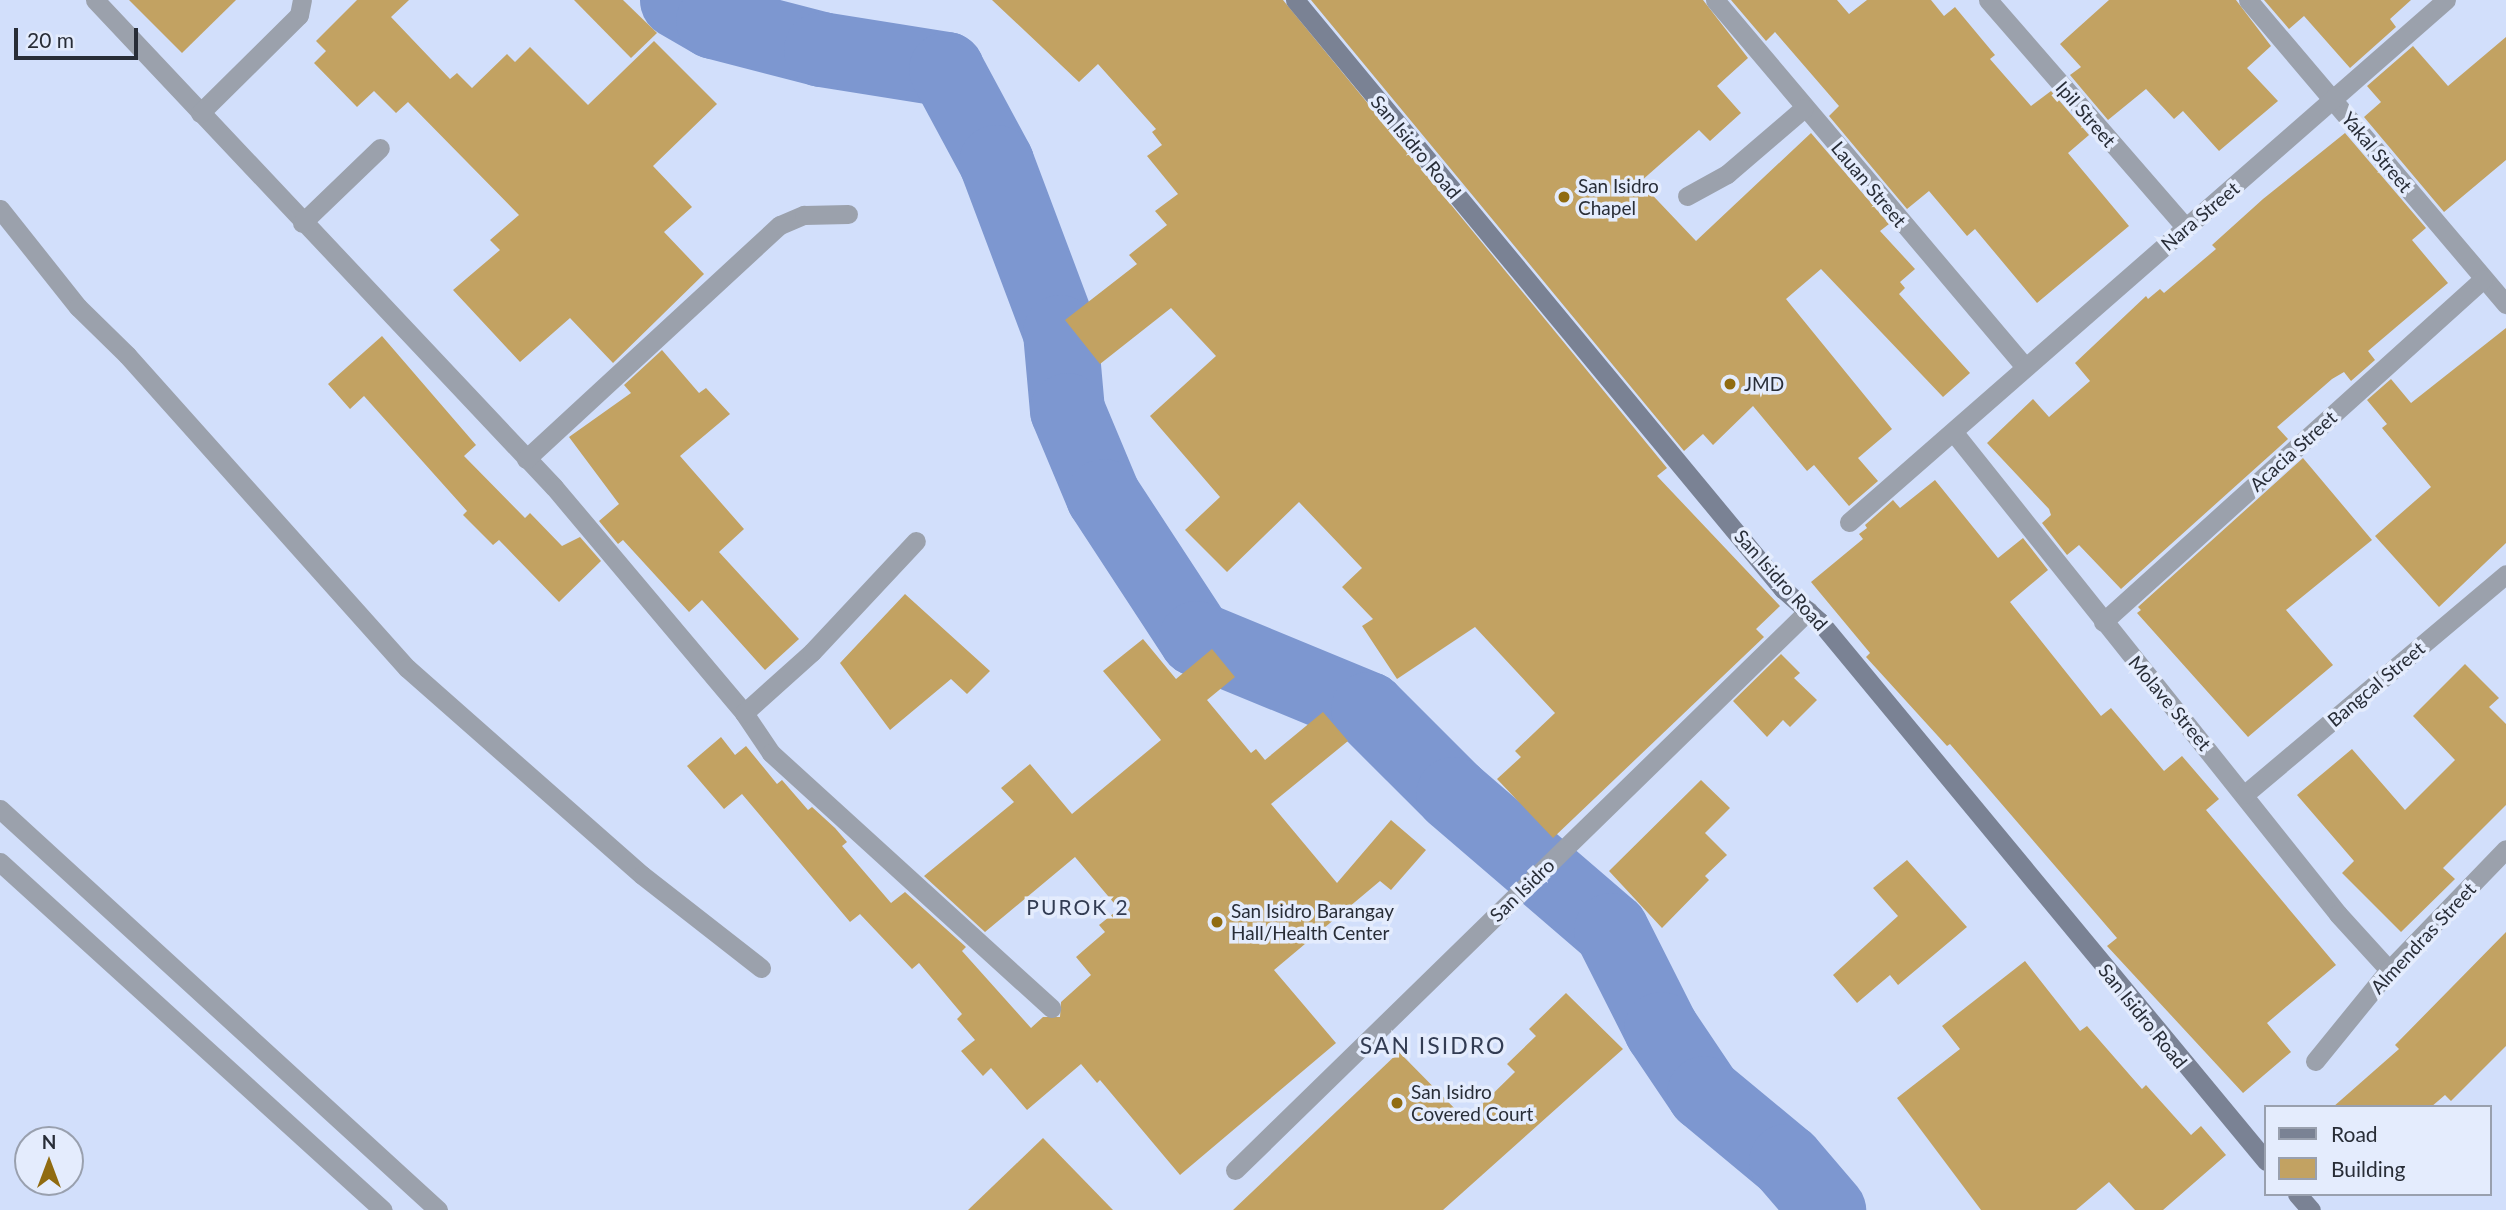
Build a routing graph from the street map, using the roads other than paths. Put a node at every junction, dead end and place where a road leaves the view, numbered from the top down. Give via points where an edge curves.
1 (94, 0) edge
2 (302, 0) edge
3 (1295, 0) edge
4 (1715, 0) edge
5 (1988, 0) edge
6 (2248, 0) edge
7 (2446, 0) edge
8 (2334, 102) junction
9 (1804, 108) junction
10 (200, 113) junction
11 (380, 148) dead end
12 (1687, 196) dead end
13 (0, 209) edge
14 (848, 214) dead end
15 (302, 223) junction
16 (2185, 227) junction
17 (2483, 279) junction
18 (2506, 304) edge
19 (2025, 367) junction
20 (1955, 434) junction
21 (526, 459) junction
22 (1849, 522) dead end
23 (916, 541) dead end
24 (2506, 574) edge
25 (1808, 611) junction
26 (2103, 622) junction
27 (744, 713) junction
28 (2245, 794) junction
29 (0, 808) edge
30 (2506, 849) edge
31 (0, 862) edge
32 (761, 968) dead end
33 (2389, 970) junction
34 (1051, 1008) dead end
35 (2315, 1060) dead end
36 (2264, 1159) edge
37 (1236, 1170) dead end
38 (2299, 1196) edge
39 (383, 1210) edge
40 (438, 1210) edge
41 (2311, 1210) edge

1 - 10 street
2 - 10 street via 299,15
3 - 25 main road, San Isidro Road via 1783,589
4 - 9 street, Lauan Street
5 - 16 street, Ipil Street
6 - 8 street, Yakal Street
7 - 8 street, Nara Street
8 - 16 street, Nara Street
8 - 17 street, Yakal Street
9 - 12 street via 1727,174
9 - 19 street, Lauan Street
10 - 15 street
11 - 15 street
13 - 32 street via 78,307 127,355 407,667 642,875
14 - 21 street via 804,215 780,225
15 - 21 street
16 - 19 street, Nara Street
17 - 18 street, Yakal Street
17 - 26 street, Acacia Street
19 - 20 street, Nara Street
20 - 22 street, Nara Street
20 - 26 street, Molave Street
21 - 27 street
23 - 27 street via 811,652
24 - 28 street, Bangcal Street
25 - 36 main road, San Isidro Road
25 - 37 street, San Isidro
26 - 28 street, Molave Street
27 - 34 street via 771,753 843,823
28 - 33 street, Molave Street via 2338,914
29 - 40 street
30 - 33 street, Almendras Street
31 - 39 street
33 - 35 street, Almendras Street
38 - 41 main road

